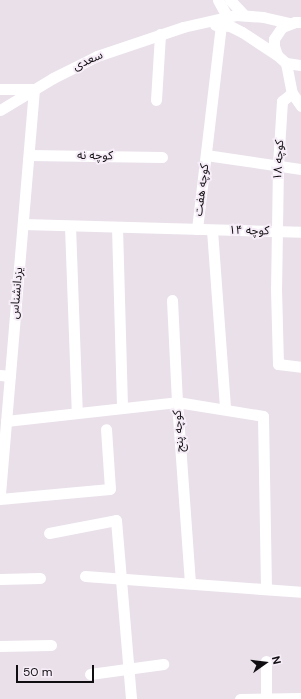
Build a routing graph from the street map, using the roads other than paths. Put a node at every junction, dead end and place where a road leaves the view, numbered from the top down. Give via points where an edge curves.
1 (218, 0) edge
2 (230, 0) edge
3 (244, 15) junction
4 (224, 21) junction
5 (297, 21) edge
6 (160, 34) junction
7 (277, 56) junction
8 (286, 63) junction
9 (301, 65) edge
10 (0, 89) edge
11 (34, 89) junction
12 (292, 93) junction
13 (156, 100) dead end
14 (301, 106) edge
15 (0, 110) edge
16 (29, 155) junction
17 (206, 155) junction
18 (162, 157) dead end
19 (278, 165) junction
20 (301, 169) edge
21 (23, 224) junction
22 (70, 226) junction
23 (117, 227) junction
24 (197, 229) junction
25 (212, 230) junction
26 (277, 231) junction
27 (301, 232) edge
28 (172, 300) dead end
29 (301, 367) edge
30 (5, 376) edge
31 (177, 402) junction
32 (122, 408) junction
33 (225, 409) junction
34 (77, 413) junction
35 (6, 421) junction
36 (106, 429) dead end
37 (0, 496) edge
38 (0, 499) edge
39 (49, 533) dead end
40 (85, 576) dead end
41 (40, 578) dead end
42 (120, 578) junction
43 (0, 579) edge
44 (190, 583) junction
45 (266, 589) junction
46 (301, 592) edge
47 (51, 645) dead end
48 (0, 646) edge
49 (266, 661) dead end
50 (163, 664) dead end
51 (128, 669) junction
52 (90, 674) dead end
53 (266, 698) edge
54 (301, 698) edge
55 (131, 699) edge
56 (240, 699) edge

1 - 4 street
2 - 3 street
3 - 4 street, سعدی
3 - 5 street, سعدی
4 - 6 street, سعدی via 183,27
4 - 7 street
4 - 17 street, کوچه هفت
5 - 7 street via 282,27 274,39
6 - 11 street, سعدی via 97,56
6 - 13 street
7 - 8 street
8 - 9 street
8 - 12 street
10 - 11 street
11 - 15 street, سعدی
11 - 16 street, یزدانشناس
12 - 14 street
12 - 19 street, کوچه ۱۸ via 282,100
16 - 18 street, کوچه نه
16 - 21 street, یزدانشناس
17 - 19 street
17 - 24 street, کوچه هفت
19 - 20 street
19 - 26 street, کوچه ۱۸
21 - 22 street, کوچه هفت
21 - 30 street, یزدانشناس
22 - 23 street, کوچه هفت
22 - 34 street
23 - 24 street, کوچه هفت
23 - 32 street
24 - 25 street, کوچه ۱۴
25 - 26 street, کوچه ۱۴
25 - 33 street
26 - 27 street, کوچه ۱۴
26 - 29 street, کوچه ۱۸ via 278,364
28 - 31 street
30 - 35 street, یزدانشناس
31 - 32 street, کوچه پنج
31 - 33 street
31 - 44 street, کوچه پنج
32 - 34 street, کوچه پنج
33 - 45 street via 263,416
34 - 35 street, کوچه پنج
35 - 37 street, یزدانشناس
36 - 38 street via 110,489
39 - 42 street via 116,520
40 - 42 street
41 - 43 street
42 - 44 street
42 - 51 street
44 - 45 street
45 - 46 street
47 - 48 street
49 - 53 street
50 - 51 street
51 - 52 street
51 - 55 street
53 - 54 street
53 - 56 street

